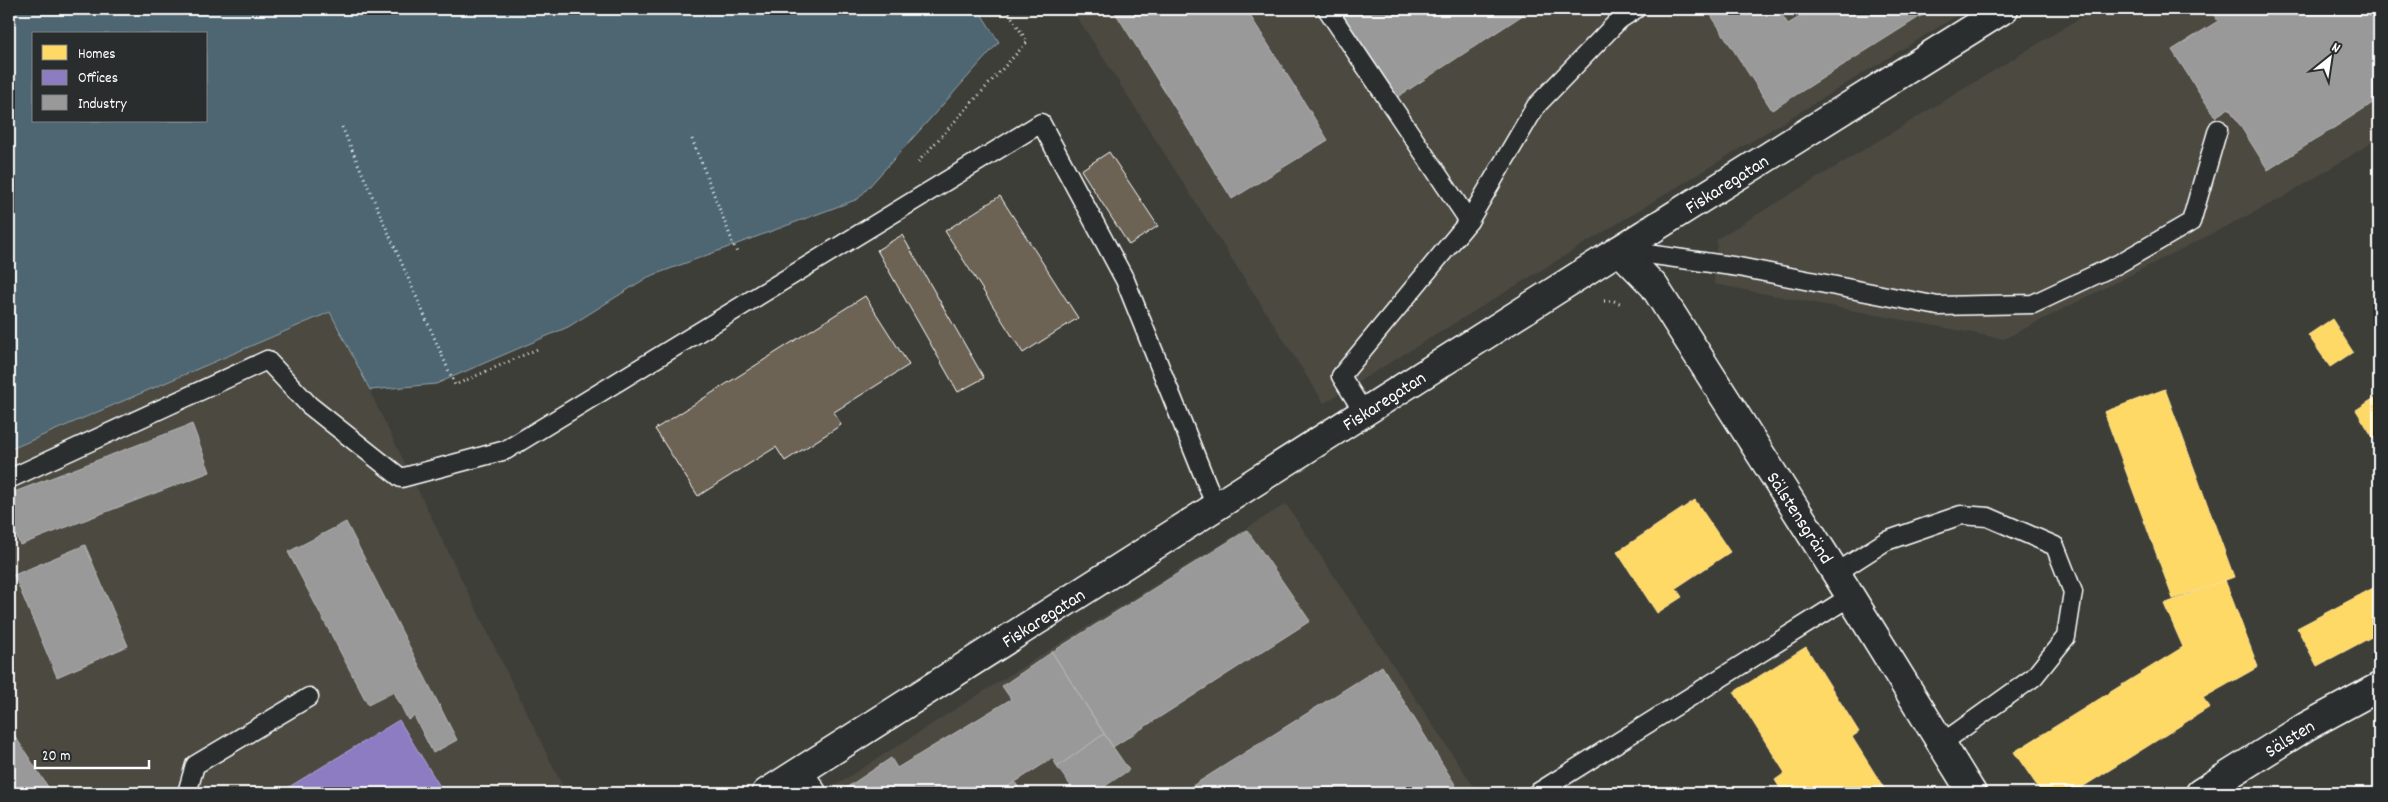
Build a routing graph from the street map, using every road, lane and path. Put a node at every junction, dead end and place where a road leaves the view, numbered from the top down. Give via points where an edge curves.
1 (1007, 9) edge
2 (1327, 9) edge
3 (1636, 9) edge
4 (2004, 9) edge
5 (342, 127) dead end
6 (2218, 129) dead end
7 (692, 140) dead end
8 (915, 166) dead end
9 (1469, 221) junction
10 (1619, 250) junction
11 (738, 253) dead end
12 (540, 348) dead end
13 (1364, 413) junction
14 (9, 479) edge
15 (1216, 507) junction
16 (1836, 573) junction
17 (1851, 596) junction
18 (2379, 687) edge
19 (309, 697) dead end
20 (1942, 743) junction
21 (805, 783) edge
22 (187, 793) edge
23 (766, 793) edge
24 (1537, 793) edge
25 (1972, 793) edge
26 (2200, 793) edge

1 - 8 path via 1027,42
2 - 9 lane
3 - 9 lane via 1619,20 1536,106
4 - 10 street, Fiskaregatan
5 - 12 path via 455,385
6 - 10 lane via 2191,222 2118,264 2033,304 1938,306 1739,267
7 - 11 path
9 - 13 lane via 1341,376
10 - 13 street, Fiskaregatan
10 - 16 street, Sälstensgränd via 1654,286
13 - 15 street, Fiskaregatan
14 - 15 lane via 267,360 309,404 401,478 506,450 1041,123 1125,280
15 - 21 street, Fiskaregatan
16 - 17 street, Sälstensgränd
16 - 20 lane via 1886,541 1961,515 1988,517 2055,546 2073,592 2066,637 2034,677
17 - 20 street, Sälstensgränd
17 - 24 lane
18 - 26 street, Sälsten via 2306,726
19 - 22 lane via 195,765
20 - 25 street, Sälstensgränd
21 - 23 street, Fiskaregatan

